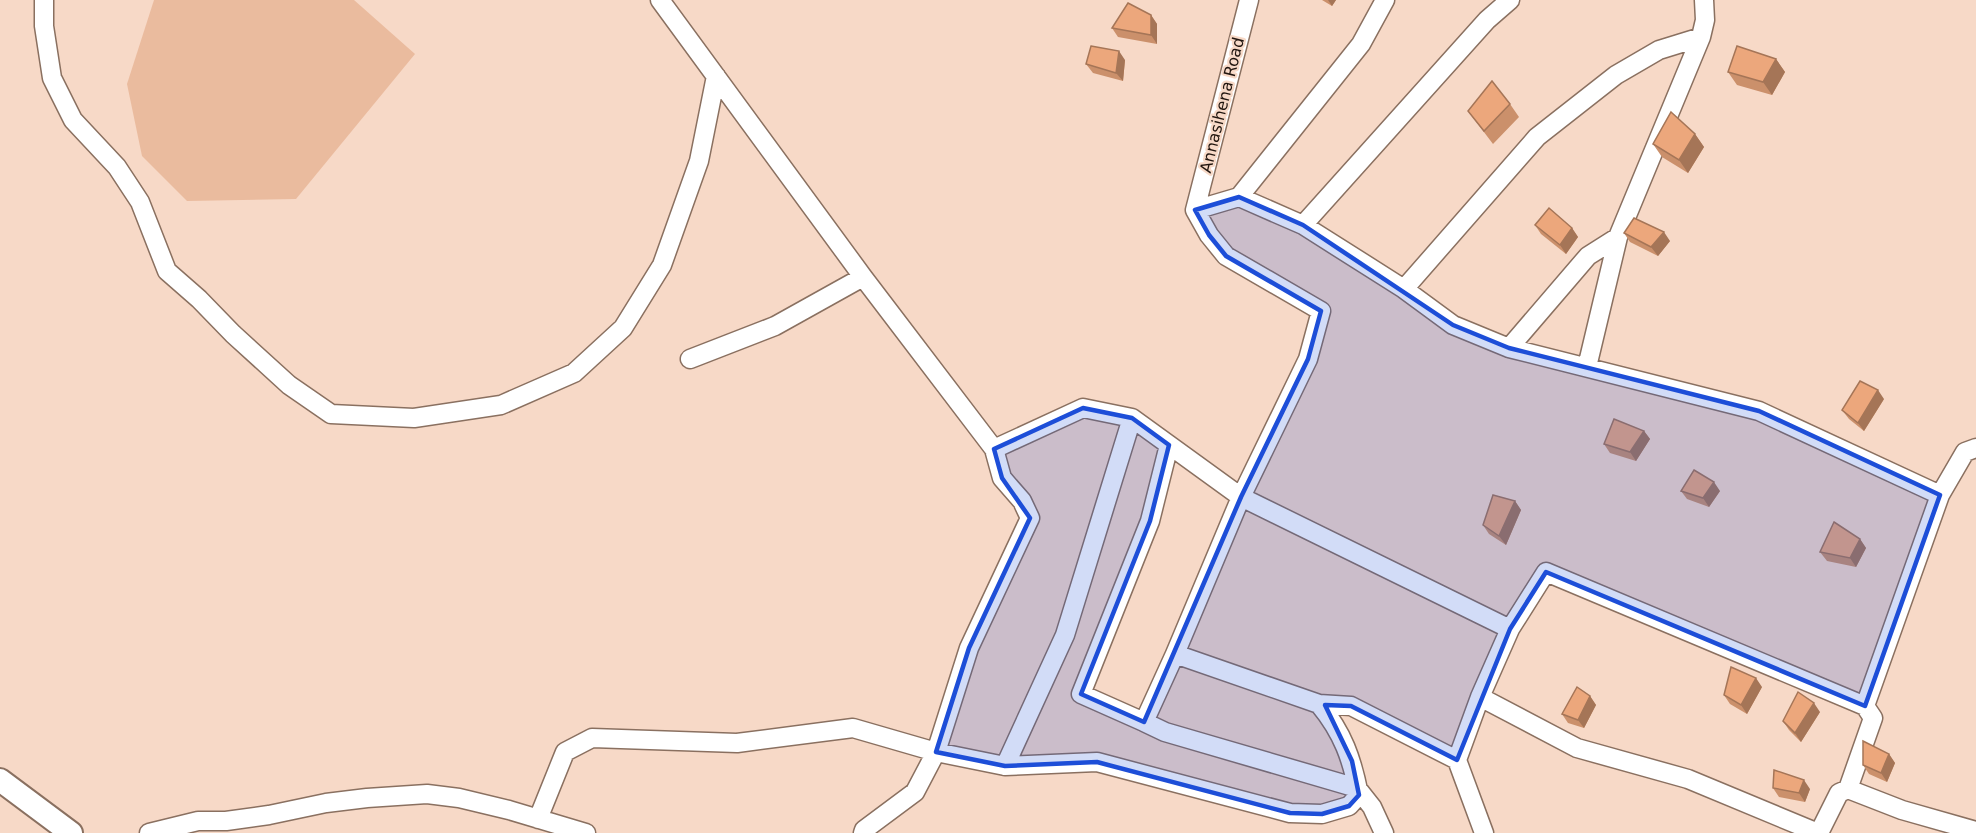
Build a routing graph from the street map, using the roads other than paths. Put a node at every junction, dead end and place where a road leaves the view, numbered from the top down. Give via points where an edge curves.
1 (44, 0) edge
2 (660, 0) edge
3 (1248, 0) edge
4 (1385, 0) edge
5 (1510, 0) edge
6 (1704, 0) edge
7 (1701, 37) junction
8 (716, 76) junction
9 (1239, 197) junction
10 (1195, 210) junction
11 (1304, 225) junction
12 (1617, 237) junction
13 (862, 277) junction
14 (1404, 289) junction
15 (1509, 348) junction
16 (690, 359) dead end
17 (1587, 367) junction
18 (1132, 418) junction
19 (1169, 445) junction
20 (1976, 448) edge
21 (994, 450) junction
22 (1940, 495) junction
23 (1241, 497) junction
24 (1510, 630) junction
25 (1175, 654) junction
26 (1479, 697) junction
27 (1319, 704) junction
28 (1864, 706) junction
29 (1143, 722) junction
30 (936, 752) junction
31 (1457, 760) junction
32 (1005, 766) junction
33 (0, 780) edge
34 (1357, 788) junction
35 (1848, 789) junction
36 (538, 819) junction
37 (1975, 829) edge
38 (71, 833) edge
39 (149, 833) edge
40 (586, 833) edge
41 (863, 833) edge
42 (1383, 833) edge
43 (1484, 833) edge
44 (1819, 833) edge

1 - 8 street via 52,78 73,120 117,167 140,202 167,271 289,385 331,414 414,418 501,405 574,373 623,328 662,265 699,161
2 - 8 street
3 - 10 street, Annasihena Road
4 - 9 street via 1361,44
5 - 11 street via 1487,20
6 - 7 street
7 - 12 street
7 - 14 street via 1659,50 1616,75 1537,137
8 - 13 street
9 - 10 street
9 - 11 street
10 - 23 street via 1226,255 1321,311 1308,359
11 - 14 street
12 - 15 street via 1588,256
12 - 17 street
13 - 16 street via 775,326
13 - 21 street
14 - 15 street via 1453,325
15 - 17 street
17 - 22 street via 1759,411
18 - 19 street
18 - 21 street via 1083,408
18 - 32 street via 1065,635
19 - 23 street
19 - 29 street via 1150,521 1081,694
20 - 22 street via 1965,452
21 - 30 street via 1002,478 1022,501 1030,518 969,648
22 - 28 street
23 - 24 street
23 - 25 street
24 - 26 street
24 - 28 street via 1546,572
25 - 27 street
25 - 29 street
26 - 31 street
26 - 44 street via 1577,748 1688,779
27 - 31 street via 1351,706
27 - 34 street via 1333,721 1352,761
28 - 35 street via 1873,718
29 - 34 street via 1165,732
30 - 32 street
30 - 36 street via 853,728 737,743 592,738 566,752
30 - 41 street via 915,792
31 - 43 street
32 - 34 street via 1097,762 1290,813 1322,814 1349,806 1359,795
33 - 38 street
34 - 42 street via 1372,807
35 - 37 street via 1902,810
35 - 44 street via 1839,793
36 - 39 street via 428,794 326,803 269,815 198,821
36 - 40 street

